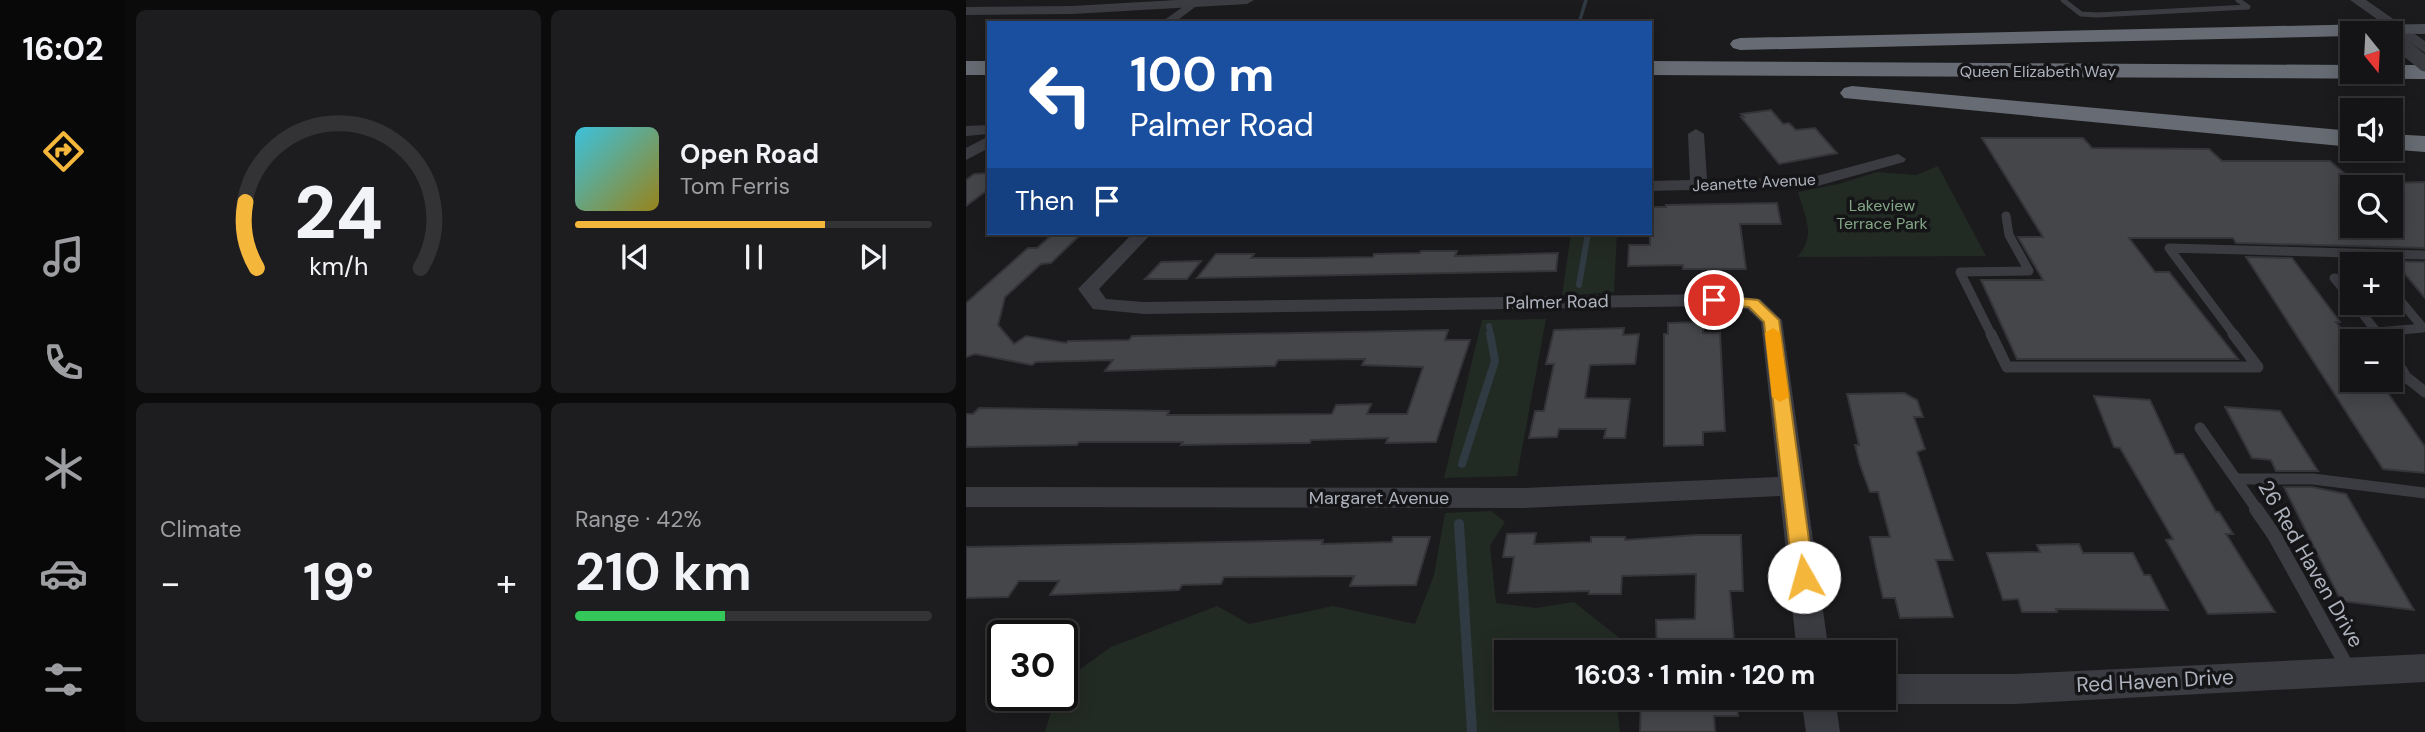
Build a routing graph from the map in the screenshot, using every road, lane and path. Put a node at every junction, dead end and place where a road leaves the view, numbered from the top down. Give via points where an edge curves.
1 (1247, 0) edge
2 (2063, 0) edge
3 (2238, 0) edge
4 (2340, 0) edge
5 (2357, 0) edge
6 (1197, 2) edge
7 (966, 11) edge
8 (1169, 21) edge
9 (2373, 21) edge
10 (2380, 21) edge
11 (2340, 38) edge
12 (2403, 41) edge
13 (2403, 42) edge
14 (1727, 44) dead end
15 (966, 55) edge
16 (987, 55) edge
17 (1652, 57) edge
18 (2340, 57) edge
19 (2425, 58) edge
20 (2425, 64) edge
21 (966, 68) edge
22 (987, 68) edge
23 (1652, 68) edge
24 (2425, 72) edge
25 (1652, 83) edge
26 (987, 129) edge
27 (966, 131) edge
28 (1696, 134) dead end
29 (2340, 138) edge
30 (987, 142) edge
31 (2403, 143) edge
32 (2425, 144) edge
33 (966, 155) edge
34 (1898, 159) dead end
35 (1699, 185) junction
36 (1652, 186) edge
37 (2006, 216) dead end
38 (1141, 235) edge
39 (2425, 255) edge
40 (2403, 304) edge
41 (2364, 315) edge
42 (2375, 329) edge
43 (2403, 332) edge
44 (2403, 372) edge
45 (2425, 392) edge
46 (2200, 428) dead end
47 (2236, 479) junction
48 (1791, 486) junction
49 (2425, 493) edge
50 (966, 497) edge
51 (1810, 640) edge
52 (2425, 668) edge
53 (2349, 670) junction
54 (1896, 689) edge
55 (1820, 710) edge
56 (1823, 732) edge

1 - 6 street
2 - 3 lane via 2081,14 2097,15 2246,9
4 - 9 street
5 - 10 street
6 - 7 street
6 - 8 street
11 - 14 highway
12 - 19 highway
13 - 20 street, bridge
15 - 16 highway
17 - 18 highway, Queen Elizabeth Way
21 - 22 highway
23 - 24 highway, Queen Elizabeth Way
25 - 29 highway via 1912,98
26 - 27 street
28 - 35 street
30 - 33 street
31 - 32 highway
34 - 35 street, Jeanette Avenue via 1814,182
35 - 36 street, Jeanette Avenue
37 - 39 lane via 2009,235 2029,271 1960,272 2007,366 2258,367 2169,248
38 - 48 street, Palmer Road via 1088,289 1100,305 1753,303 1771,320
40 - 43 lane via 2423,328
41 - 42 lane
44 - 45 lane
46 - 47 lane, 26 Red Haven Drive
47 - 49 lane, 26 Red Haven Drive via 2313,480
47 - 53 lane, 26 Red Haven Drive via 2274,535
48 - 50 street, Margaret Avenue via 1524,498
48 - 51 street, Palmer Road
52 - 53 street, Red Haven Drive
53 - 54 street, Red Haven Drive via 2015,689
55 - 56 street

